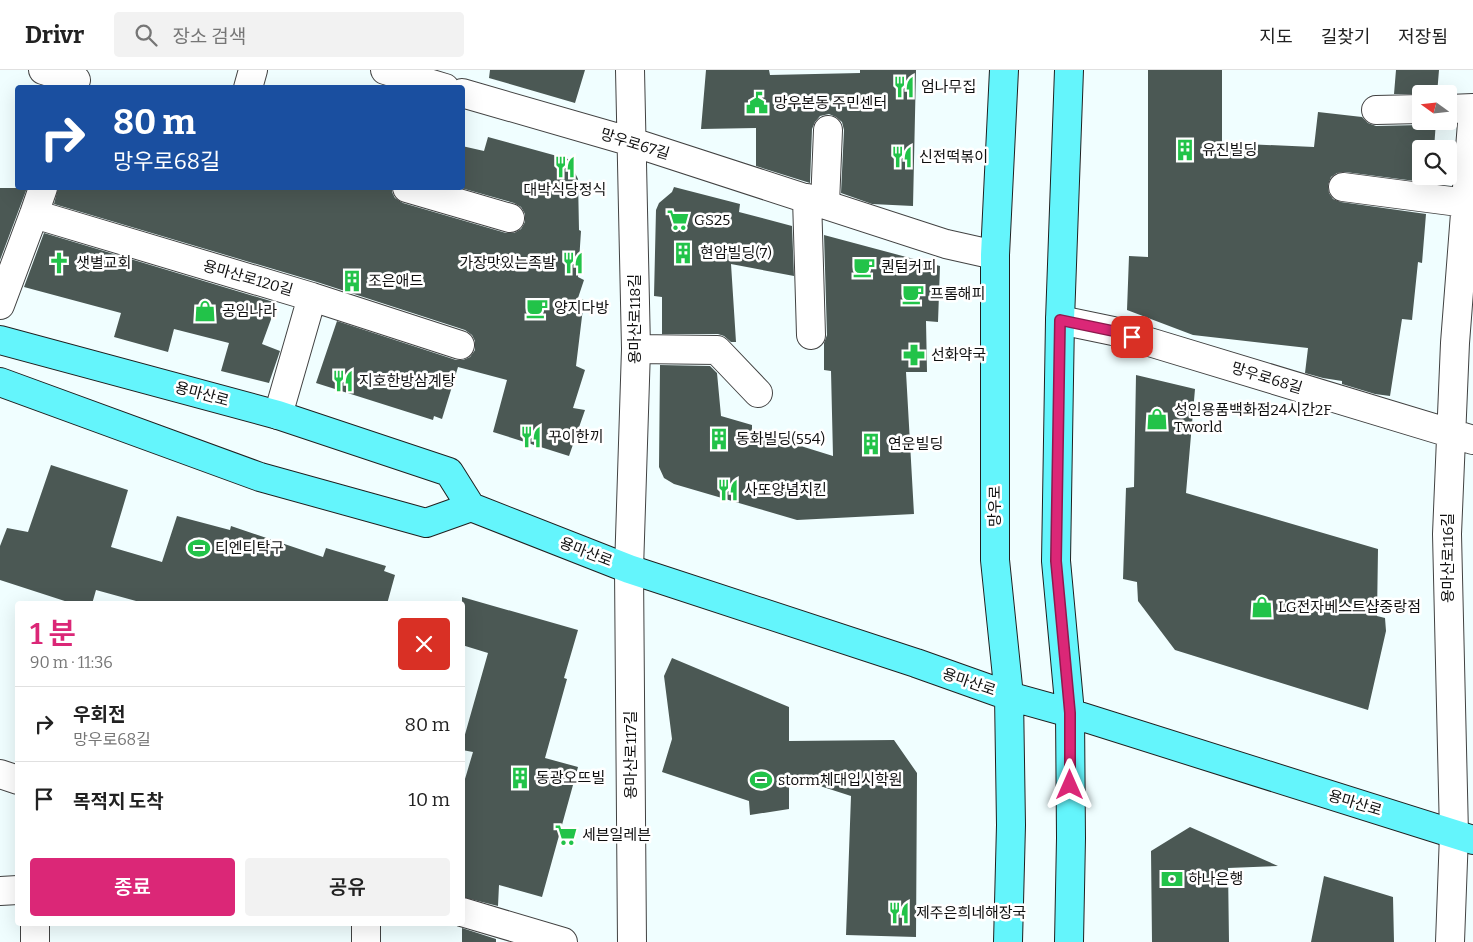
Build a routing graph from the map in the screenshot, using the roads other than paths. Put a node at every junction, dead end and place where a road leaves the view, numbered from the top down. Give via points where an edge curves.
1 (43, 70) edge
2 (253, 70) edge
3 (385, 70) edge
4 (630, 70) edge
5 (1004, 70) edge
6 (1069, 70) edge
7 (76, 79) edge
8 (249, 85) edge
9 (432, 85) edge
10 (465, 94) edge
11 (1412, 109) edge
12 (1458, 109) edge
13 (1376, 110) dead end
14 (1473, 110) edge
15 (828, 130) dead end
16 (632, 142) junction
17 (1343, 187) dead end
18 (42, 190) edge
19 (414, 190) edge
20 (816, 201) junction
21 (1466, 203) junction
22 (34, 214) junction
23 (510, 218) dead end
24 (995, 255) junction
25 (1466, 282) edge
26 (312, 297) junction
27 (0, 305) edge
28 (1060, 320) junction
29 (811, 335) dead end
30 (0, 340) edge
31 (460, 346) dead end
32 (636, 348) junction
33 (0, 382) edge
34 (758, 393) dead end
35 (278, 415) junction
36 (1462, 437) edge
37 (471, 507) junction
38 (629, 569) junction
39 (1009, 696) junction
40 (1070, 713) junction
41 (0, 774) edge
42 (15, 779) edge
43 (1463, 837) edge
44 (0, 890) edge
45 (15, 890) edge
46 (465, 913) edge
47 (35, 926) edge
48 (366, 926) edge
49 (35, 942) edge
50 (366, 942) edge
51 (563, 942) edge
52 (632, 942) edge
53 (1008, 942) edge
54 (1069, 942) edge
55 (1450, 942) edge

1 - 7 street
2 - 8 street
3 - 9 street
4 - 16 street, 용마산로118길
5 - 24 main road, 망우로
6 - 28 main road
10 - 16 street, 망우로67길
11 - 13 street
12 - 14 street, 용마산로116길
14 - 21 street, 용마산로116길
15 - 20 street
16 - 20 street, 망우로67길
16 - 32 street, 용마산로118길
17 - 21 street
18 - 22 street
19 - 23 street
20 - 24 street, 망우로67길 via 946,244
20 - 29 street
21 - 25 street, 용마산로116길
22 - 26 street, 용마산로120길
22 - 27 street
24 - 39 main road, 망우로 via 995,560
25 - 36 street, 용마산로116길
26 - 31 street, 용마산로120길
26 - 35 street
28 - 36 street, 망우로68길 via 1113,331
28 - 40 main road via 1056,561
30 - 35 main road, 용마산로
32 - 34 street via 717,350
32 - 38 street, 용마산로118길
33 - 37 main road via 260,477 426,523
35 - 37 main road, 용마산로 via 449,472
36 - 43 street, 용마산로116길 via 1447,534
37 - 38 main road, 용마산로
38 - 39 main road, 용마산로
38 - 52 street, 용마산로117길
39 - 40 main road, 용마산로
39 - 53 main road, 망우로 via 1011,825
40 - 43 main road, 용마산로
40 - 54 main road
41 - 42 street
43 - 55 street, 용마산로116길
44 - 45 street
46 - 51 street
47 - 49 street
48 - 50 street

